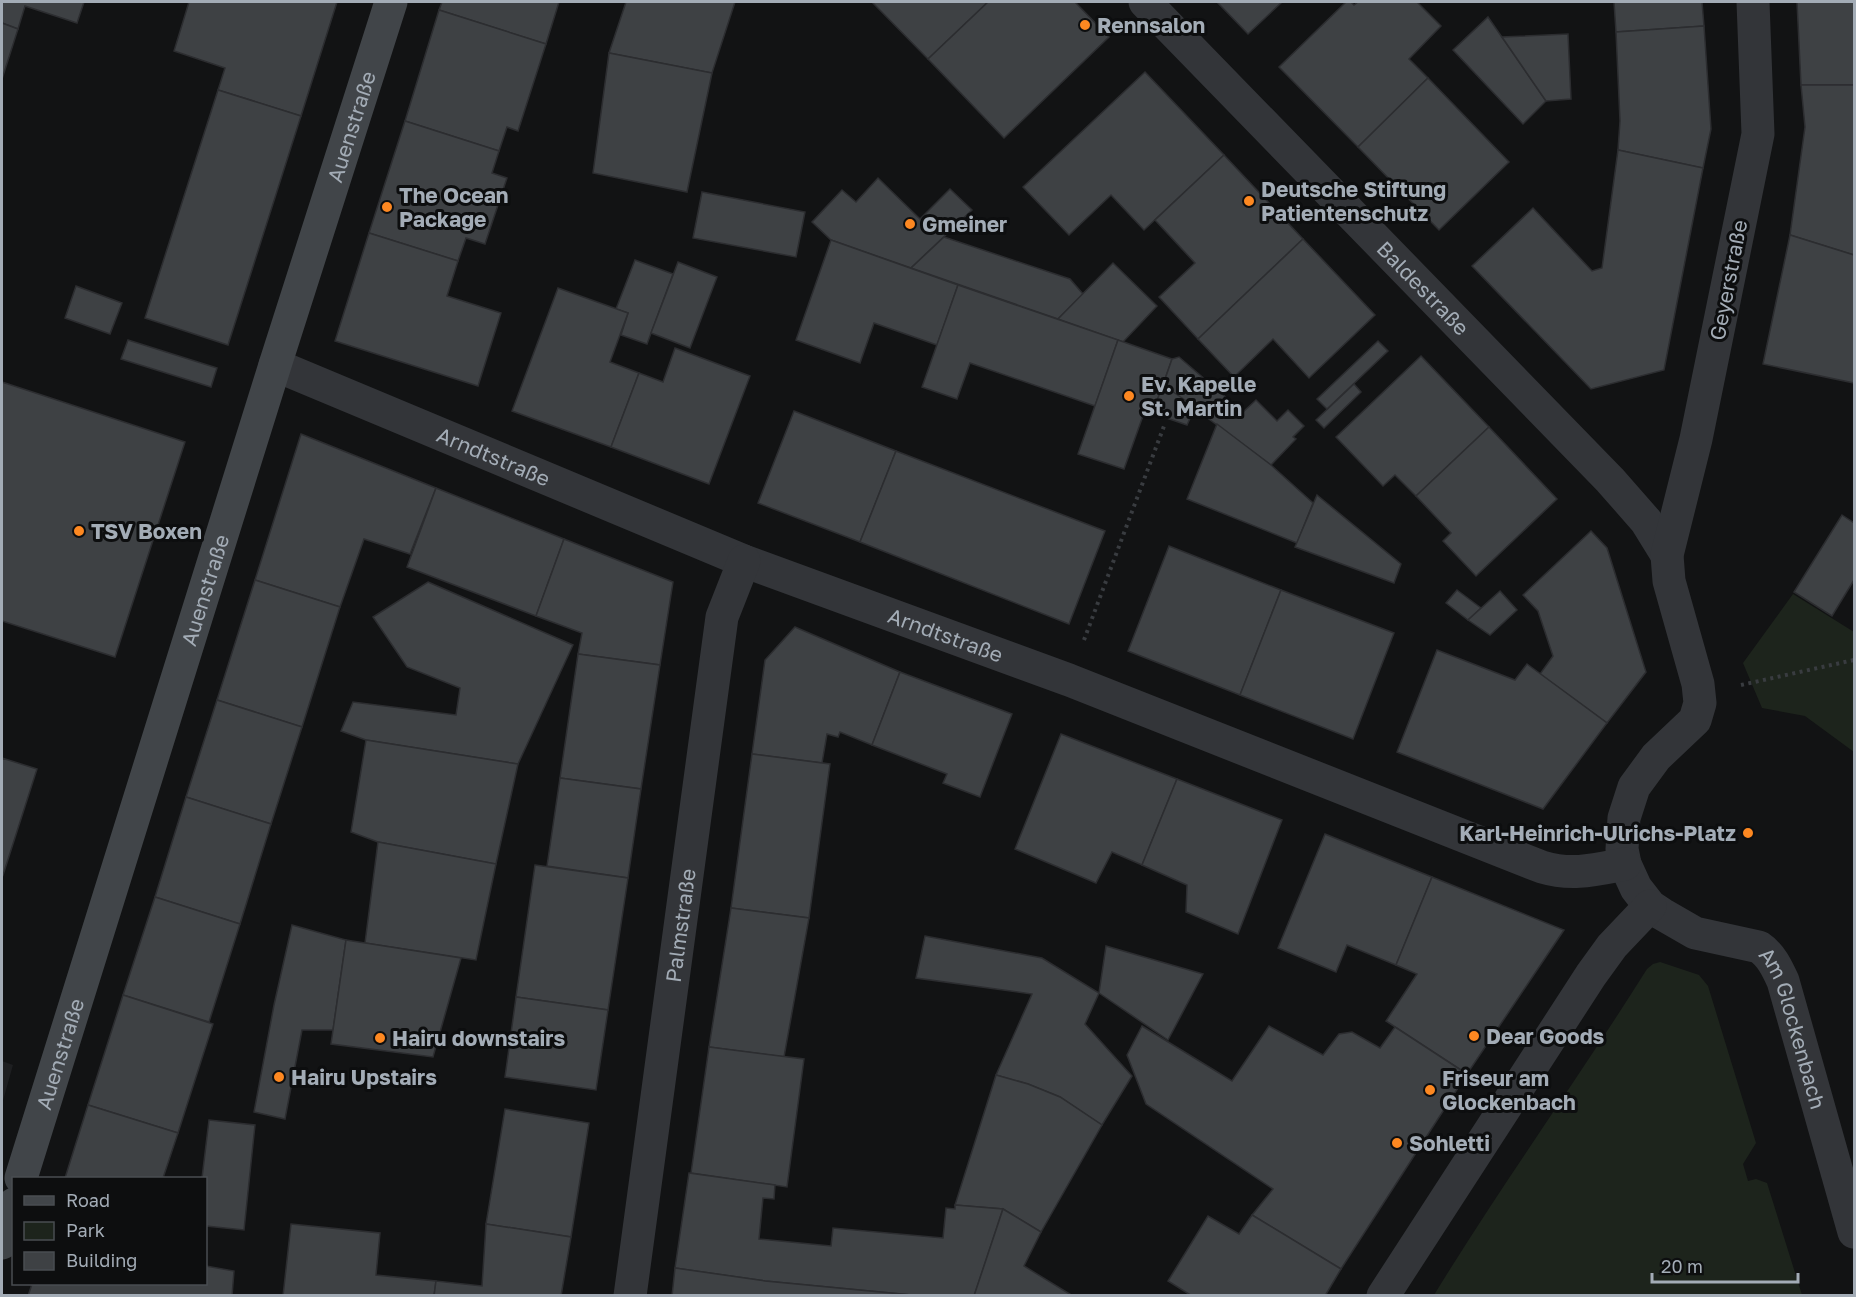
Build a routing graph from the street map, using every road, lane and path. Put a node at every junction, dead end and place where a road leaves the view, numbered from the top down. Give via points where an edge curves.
1 (391, 2) edge
2 (1145, 2) edge
3 (1753, 2) edge
4 (275, 365) junction
5 (1164, 426) dead end
6 (1667, 555) junction
7 (744, 561) junction
8 (1854, 660) edge
9 (1069, 680) junction
10 (1700, 695) junction
11 (1625, 864) junction
12 (1650, 906) junction
13 (22, 1177) edge
14 (12, 1210) edge
15 (1854, 1232) edge
16 (2, 1243) edge
17 (630, 1296) edge
18 (1383, 1296) edge

1 - 4 main road, Auenstraße
2 - 6 street, Baldestraße via 1610,480 1646,520
3 - 6 street, Geyerstraße via 1758,134 1696,439
4 - 7 street, Arndtstraße
4 - 13 main road, Auenstraße
5 - 9 path
6 - 10 street via 1669,582
7 - 9 street, Arndtstraße
7 - 17 street, Palmstraße via 722,617
8 - 10 path
9 - 11 street, Arndtstraße via 1542,867 1580,873
10 - 11 street via 1695,720 1656,757 1634,787 1622,831
11 - 12 street via 1635,888
12 - 15 street, Am Glockenbach via 1695,933 1759,947 1775,963
12 - 18 street via 1612,945 1591,975
14 - 16 main road

